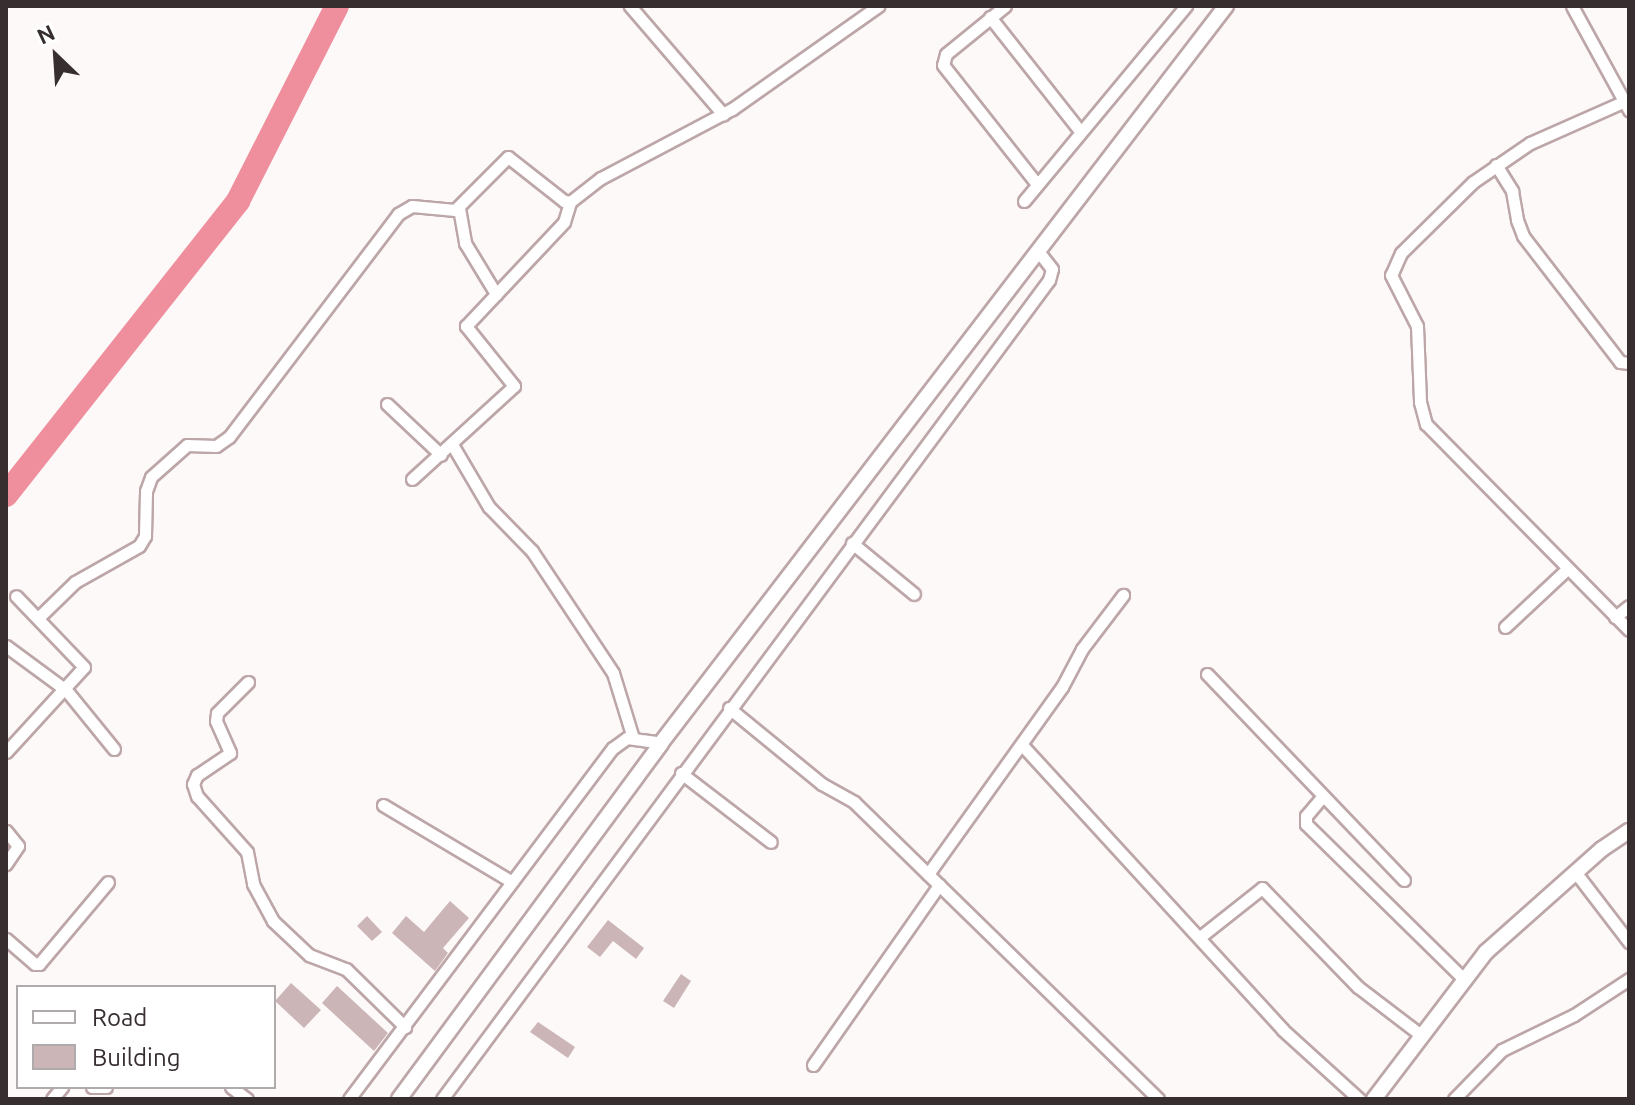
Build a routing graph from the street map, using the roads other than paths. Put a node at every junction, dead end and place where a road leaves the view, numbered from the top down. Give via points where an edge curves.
1 (630, 6) edge
2 (878, 6) edge
3 (1005, 6) edge
4 (1186, 6) edge
5 (1226, 6) edge
6 (1572, 6) edge
7 (990, 17) junction
8 (1627, 105) edge
9 (723, 114) junction
10 (1080, 131) junction
11 (1496, 165) junction
12 (1037, 184) junction
13 (1024, 201) dead end
14 (570, 202) junction
15 (459, 208) junction
16 (1038, 251) junction
17 (496, 294) junction
18 (1629, 363) edge
19 (387, 404) dead end
20 (453, 446) junction
21 (441, 455) junction
22 (412, 479) dead end
23 (852, 543) junction
24 (1567, 569) junction
25 (914, 594) dead end
26 (1123, 595) dead end
27 (16, 596) dead end
28 (1629, 606) edge
29 (1615, 617) junction
30 (38, 618) junction
31 (1505, 627) dead end
32 (1629, 630) edge
33 (6, 646) edge
34 (1207, 674) dead end
35 (248, 682) dead end
36 (66, 690) junction
37 (729, 708) junction
38 (633, 738) junction
39 (661, 743) junction
40 (1022, 745) junction
41 (114, 749) dead end
42 (6, 752) edge
43 (681, 773) junction
44 (1322, 797) junction
45 (383, 805) dead end
46 (6, 831) edge
47 (1629, 831) edge
48 (771, 842) dead end
49 (6, 864) edge
50 (1576, 873) junction
51 (928, 874) junction
52 (1404, 880) dead end
53 (108, 882) dead end
54 (512, 882) junction
55 (939, 885) junction
56 (1200, 937) junction
57 (6, 939) edge
58 (1629, 942) edge
59 (1629, 979) edge
60 (1465, 980) junction
61 (405, 1027) junction
62 (1422, 1036) junction
63 (813, 1065) dead end
64 (349, 1099) edge
65 (399, 1099) edge
66 (442, 1099) edge
67 (1159, 1099) edge
68 (1359, 1099) edge
69 (1374, 1099) edge
70 (1454, 1099) edge

1 - 9 street
2 - 9 street
3 - 7 street
4 - 10 street
5 - 16 street
6 - 8 street
7 - 10 street
7 - 12 street via 946,54 943,65
8 - 11 street via 1539,139
9 - 14 street via 601,178
10 - 12 street
11 - 18 street via 1512,191 1523,236 1620,362
11 - 24 street via 1401,253 1391,275 1417,326 1426,424
12 - 13 street
14 - 15 street via 508,157
14 - 17 street via 564,222
15 - 17 street via 465,243
15 - 30 street via 412,206 390,222 229,437 216,446 187,445 151,477 147,529 139,546 75,582
16 - 23 street via 1052,269 1049,280
16 - 39 street
17 - 20 street via 466,326 514,386
19 - 21 street
20 - 21 street
20 - 38 street via 489,507 532,551 613,673
21 - 22 street
23 - 25 street
23 - 37 street
24 - 29 street
24 - 31 street
26 - 40 street
27 - 30 street
28 - 29 street
29 - 32 street
30 - 36 street via 84,667
33 - 36 street
34 - 44 street
35 - 61 street via 217,713 230,753 197,775 197,796 245,849 253,884 273,921 309,955 351,973
36 - 41 street
36 - 42 street
37 - 43 street
37 - 51 street via 822,784 854,802
38 - 39 street
38 - 54 street via 613,748
39 - 65 street
40 - 51 street
40 - 56 street
43 - 48 street
43 - 66 street
44 - 52 street
44 - 60 street via 1306,816 1306,824
45 - 54 street
46 - 49 street via 18,846
47 - 50 street
50 - 58 street
50 - 60 street via 1486,952
51 - 55 street
53 - 57 street via 39,964
54 - 61 street
55 - 63 street
55 - 67 street
56 - 62 street via 1262,888 1358,987
56 - 68 street via 1283,1030
59 - 70 street via 1574,1015 1502,1050
60 - 62 street
61 - 64 street
62 - 69 street

